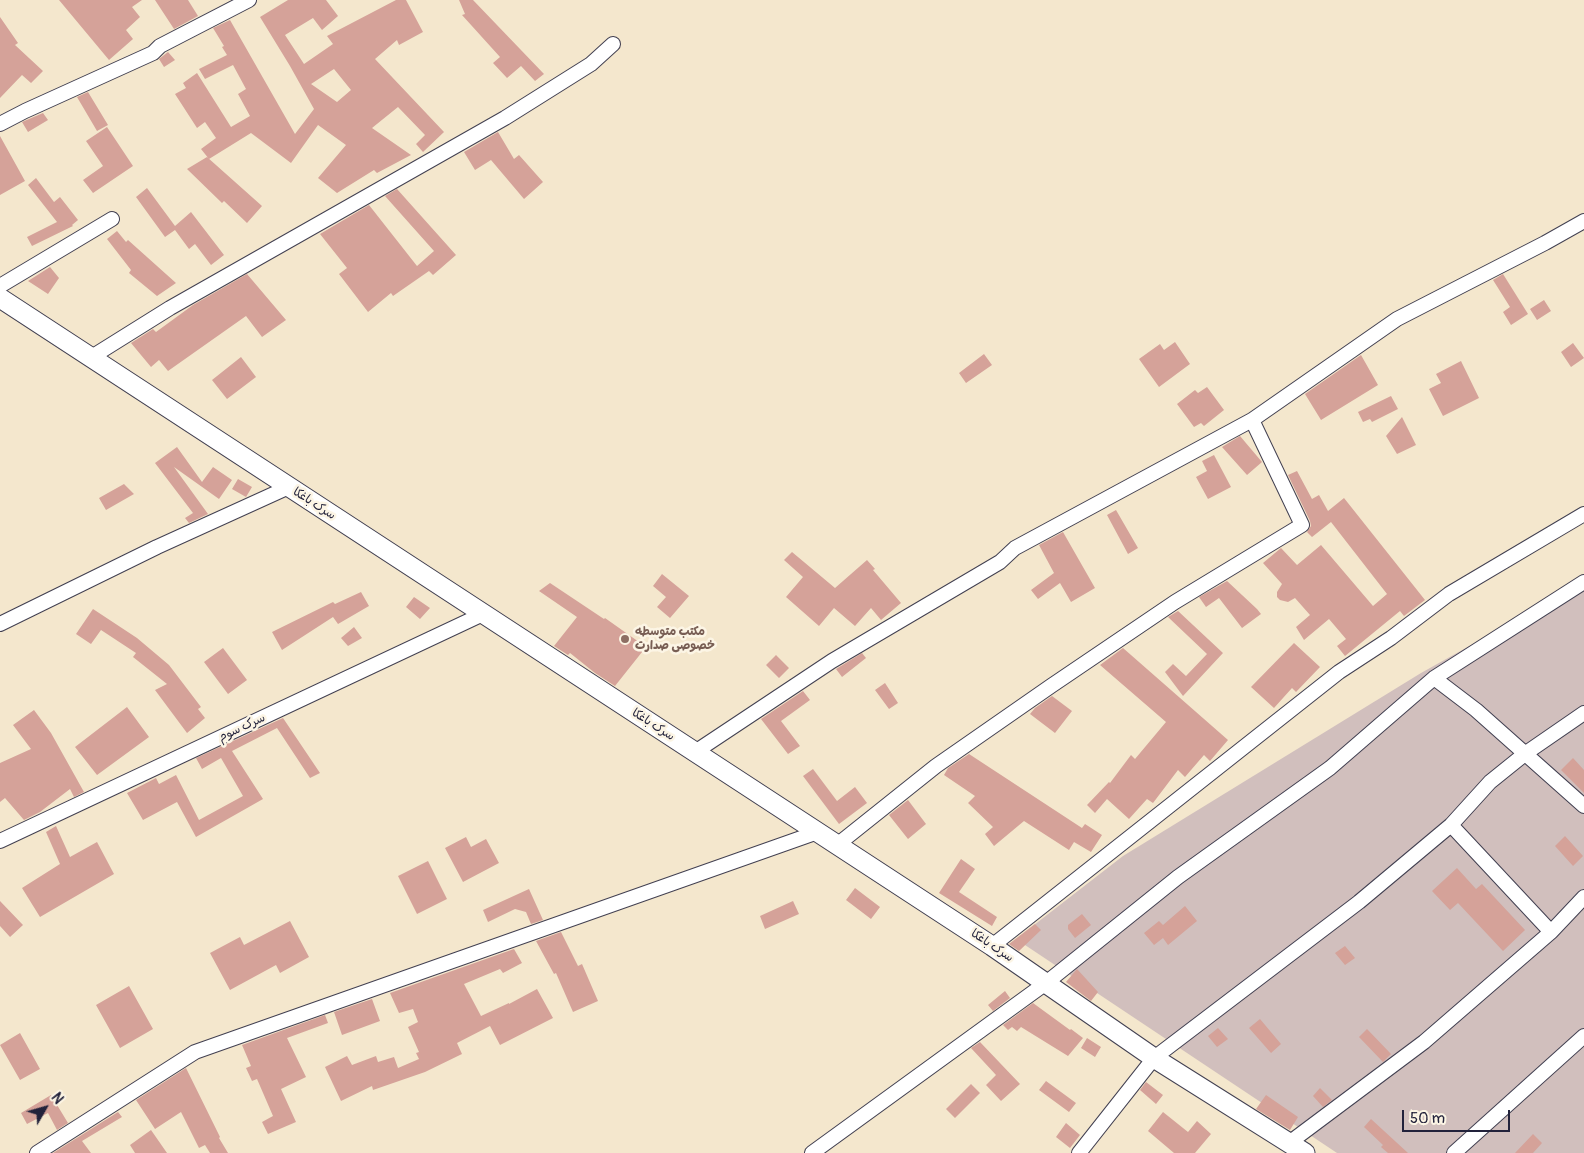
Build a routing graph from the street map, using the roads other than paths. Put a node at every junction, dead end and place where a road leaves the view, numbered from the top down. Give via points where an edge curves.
1 (249, 0) edge
2 (613, 44) dead end
3 (0, 124) edge
4 (112, 219) dead end
5 (1584, 221) edge
6 (0, 286) edge
7 (0, 298) edge
8 (90, 358) junction
9 (1252, 420) junction
10 (289, 487) junction
11 (1584, 514) edge
12 (1584, 582) edge
13 (483, 614) junction
14 (0, 624) edge
15 (1434, 678) junction
16 (1584, 713) edge
17 (695, 752) junction
18 (1526, 753) junction
19 (1584, 806) edge
20 (1451, 825) junction
21 (818, 832) junction
22 (0, 841) edge
23 (837, 844) junction
24 (1584, 897) edge
25 (1551, 932) junction
26 (992, 946) junction
27 (1046, 983) junction
28 (1584, 1036) edge
29 (1154, 1058) junction
30 (1288, 1143) junction
31 (37, 1153) edge
32 (812, 1153) edge
33 (1079, 1153) edge
34 (1305, 1153) edge
35 (1454, 1153) edge

1 - 3 street via 160,46 153,53
2 - 8 street via 591,64 505,118 170,308
4 - 6 street
5 - 9 street via 1397,319
7 - 8 street, سرک باغکا
8 - 10 street, سرک باغکا
9 - 17 street via 1016,548 1000,562 832,661
9 - 23 street via 1302,525 1175,602 1043,691 936,766
10 - 13 street, سرک باغکا
10 - 14 street
11 - 26 street via 1449,594 1339,672
12 - 15 street
13 - 17 street, سرک باغکا
13 - 22 street, سرک سوم
15 - 18 street
15 - 27 street via 1330,768 1178,877
16 - 18 street
17 - 21 street, سرک باغکا
18 - 19 street
18 - 20 street via 1490,782
20 - 25 street
20 - 29 street via 1351,908
21 - 23 street, سرک باغکا
21 - 31 street via 196,1052
23 - 26 street, سرک باغکا
24 - 25 street
25 - 30 street via 1424,1042
26 - 27 street, سرک باغکا
27 - 29 street, سرک باغکا
27 - 32 street
28 - 35 street
29 - 30 street, سرک باغکا
29 - 33 street
30 - 34 street, سرک باغکا

